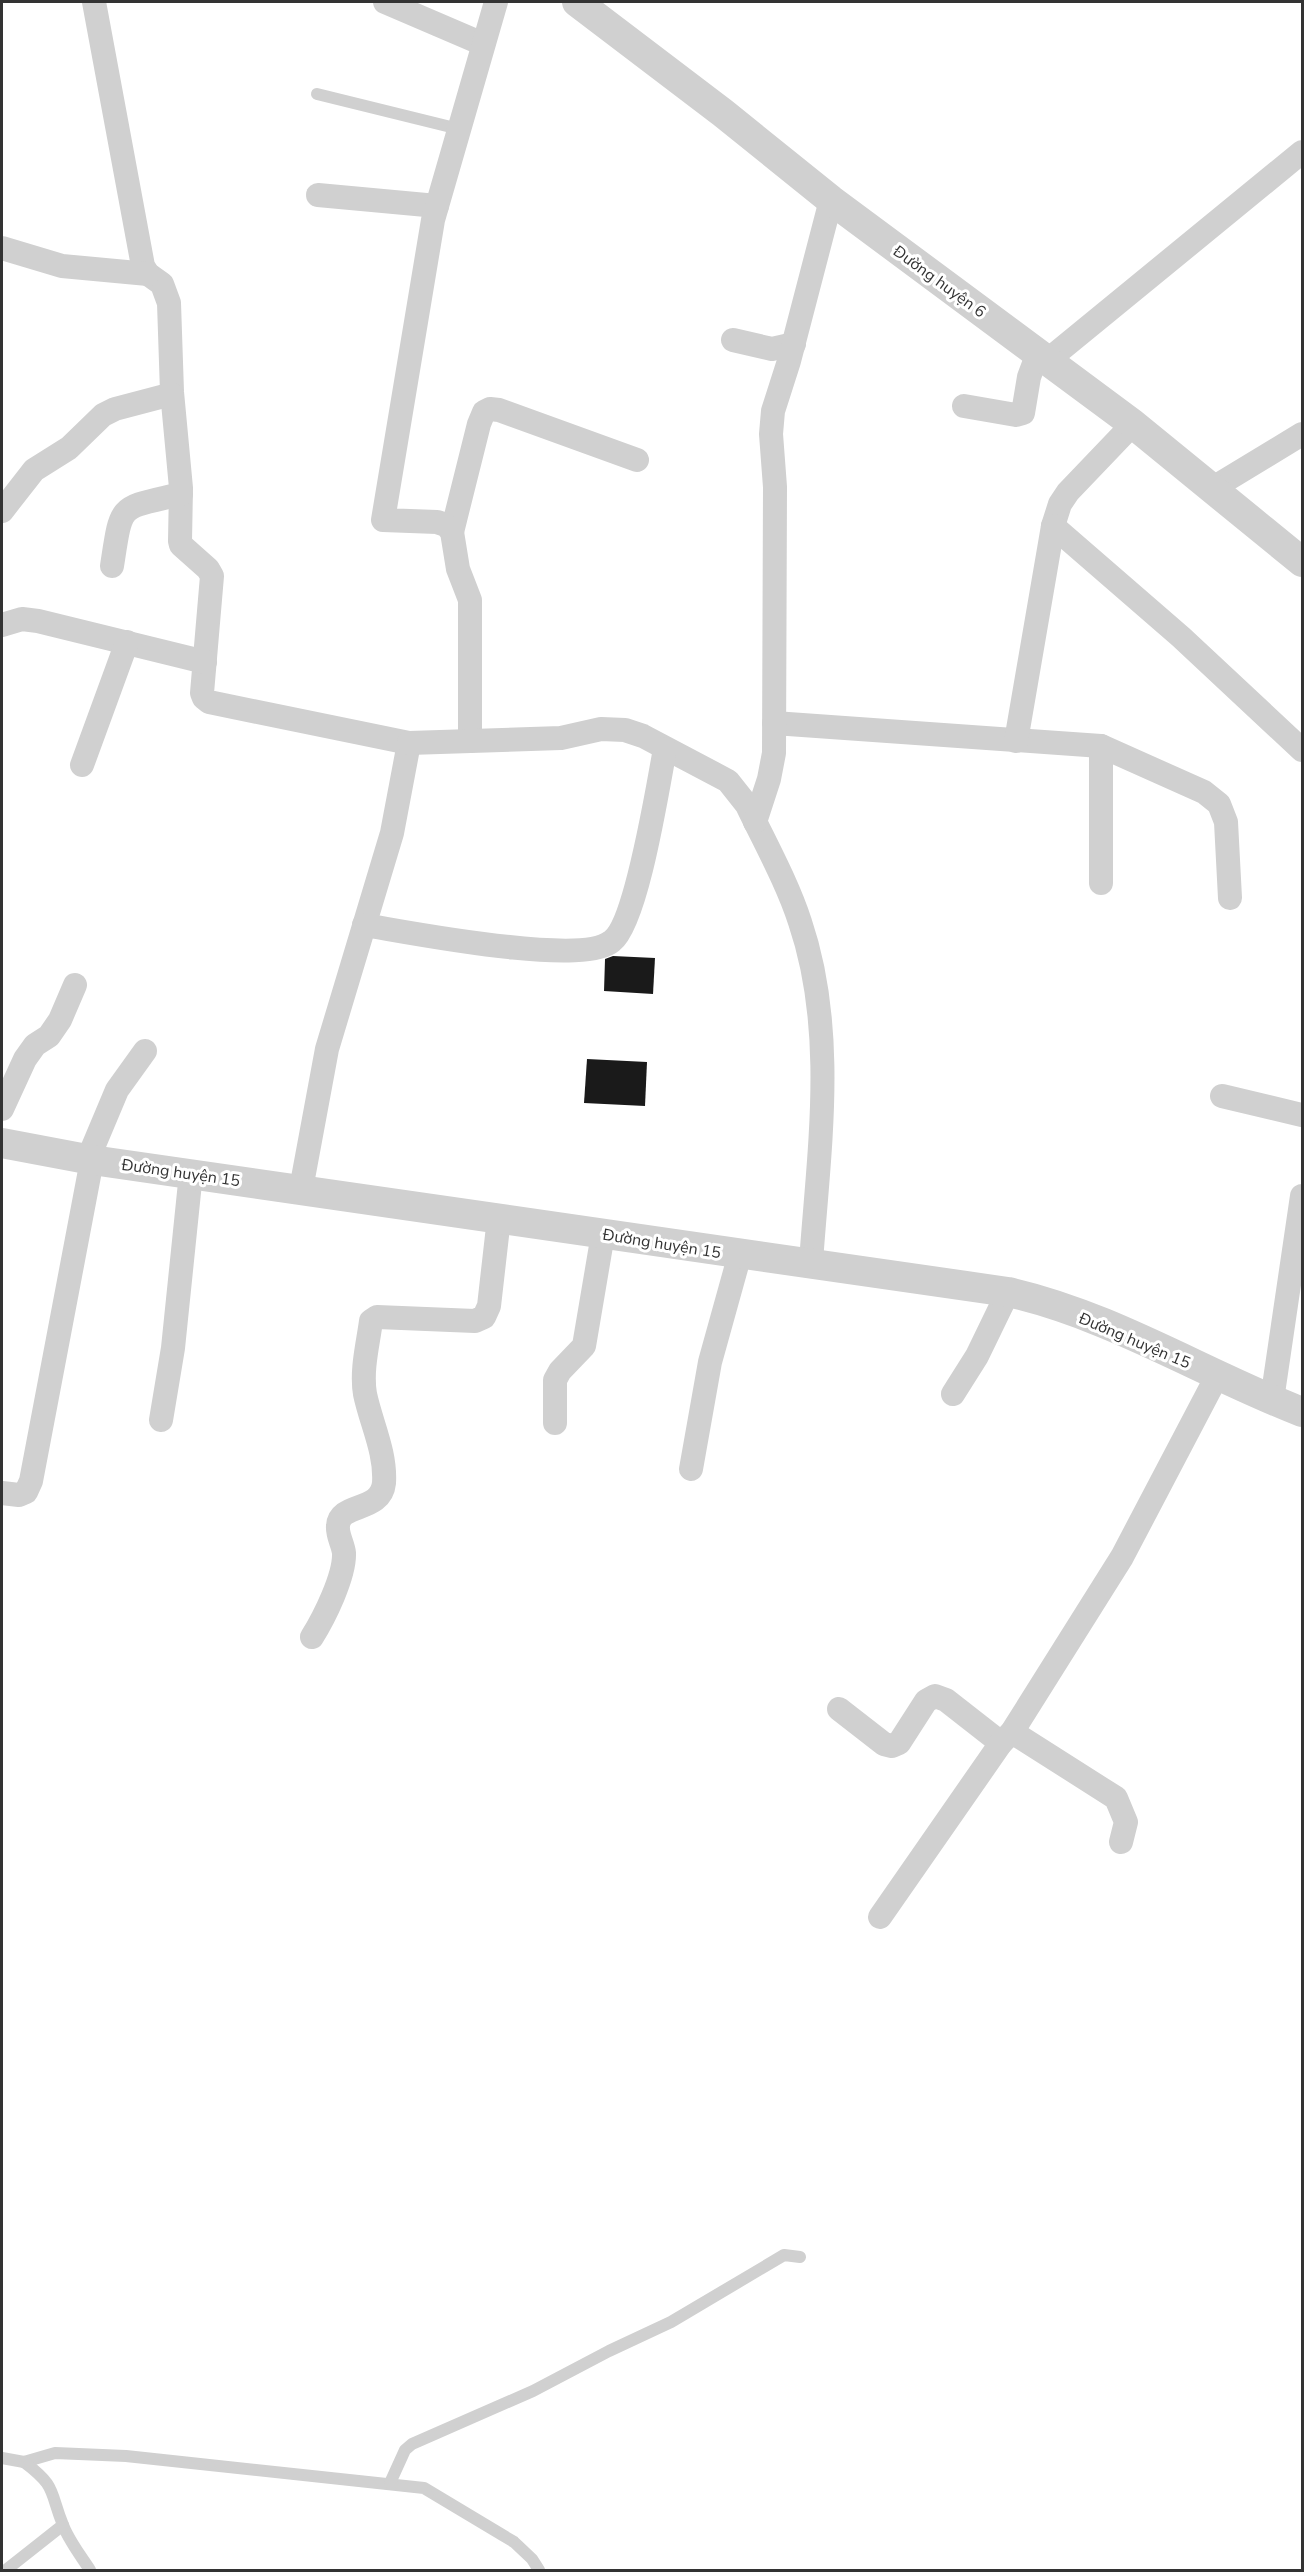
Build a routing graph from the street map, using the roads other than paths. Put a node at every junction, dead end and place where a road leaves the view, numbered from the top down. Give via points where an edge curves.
1 (94, 2) edge
2 (384, 2) edge
3 (496, 2) edge
4 (577, 2) edge
5 (483, 44) junction
6 (317, 94) dead end
7 (459, 129) junction
8 (1302, 152) edge
9 (318, 195) dead end
10 (831, 200) junction
11 (437, 206) junction
12 (2, 248) edge
13 (148, 274) junction
14 (734, 340) dead end
15 (794, 344) junction
16 (1043, 357) junction
17 (172, 394) junction
18 (964, 406) dead end
19 (1133, 424) junction
20 (1302, 434) edge
21 (637, 460) dead end
22 (1213, 488) junction
23 (181, 494) junction
24 (2, 511) edge
25 (1053, 526) junction
26 (452, 532) junction
27 (1302, 562) edge
28 (112, 566) dead end
29 (2, 625) edge
30 (127, 642) junction
31 (205, 662) junction
32 (774, 723) junction
33 (470, 741) junction
34 (1016, 741) junction
35 (408, 743) junction
36 (1101, 746) junction
37 (665, 749) junction
38 (1302, 750) edge
39 (82, 765) dead end
40 (755, 822) junction
41 (1101, 883) dead end
42 (1230, 898) dead end
43 (364, 925) junction
44 (75, 985) dead end
45 (144, 1050) dead end
46 (1222, 1096) dead end
47 (2, 1109) edge
48 (1302, 1115) edge
49 (2, 1143) edge
50 (90, 1159) junction
51 (191, 1173) junction
52 (301, 1189) junction
53 (1302, 1196) edge
54 (499, 1218) junction
55 (603, 1234) junction
56 (740, 1254) junction
57 (811, 1262) junction
58 (1008, 1292) junction
59 (1218, 1376) junction
60 (953, 1394) dead end
61 (1272, 1400) junction
62 (1302, 1412) edge
63 (161, 1420) dead end
64 (555, 1423) dead end
65 (691, 1469) dead end
66 (2, 1492) edge
67 (312, 1637) dead end
68 (839, 1709) dead end
69 (1006, 1737) junction
70 (1121, 1842) dead end
71 (880, 1917) dead end
72 (800, 2257) dead end
73 (2, 2458) edge
74 (24, 2462) junction
75 (390, 2483) junction
76 (63, 2525) junction
77 (6, 2571) edge
78 (90, 2571) edge
79 (538, 2571) edge

1 - 13 street via 143,266
2 - 5 street
3 - 5 street
4 - 10 street, Đường huyện 6
5 - 7 street
6 - 7 lane
7 - 11 street
8 - 16 street
9 - 11 street
10 - 15 street
10 - 16 street, Đường huyện 6
11 - 26 street via 383,520 437,522
12 - 13 street via 62,266
13 - 17 street via 162,284 169,303
14 - 15 street via 772,349
15 - 32 street via 773,411 771,434 775,487
16 - 18 street via 1029,377 1023,413
16 - 19 street, Đường huyện 6
17 - 23 street
17 - 24 street via 103,415 69,448 34,470
19 - 22 street, Đường huyện 6
19 - 25 street via 1068,492
20 - 22 street
21 - 26 street via 490,409 484,412 480,424
22 - 27 street, Đường huyện 6
23 - 28 street via 130,506 123,512
23 - 31 street via 181,545 212,576
25 - 34 street
25 - 38 street via 1181,637
26 - 33 street via 458,569 470,600
29 - 30 street via 38,621
30 - 31 street
30 - 39 street
31 - 35 street via 202,693 209,702
32 - 34 street
32 - 40 street via 774,753
33 - 35 street
33 - 37 street via 561,738 601,729 625,730
34 - 36 street
35 - 43 street via 392,833
36 - 41 street
36 - 42 street via 1204,792 1219,804 1226,822
37 - 40 street via 728,780
37 - 43 street via 629,914 612,942 581,951 504,948
40 - 57 street via 800,921 819,1001 824,1077
43 - 52 street via 327,1049
44 - 47 street via 60,1020 25,1059
45 - 50 street via 117,1090
46 - 48 street
49 - 50 street, Đường huyện 15
50 - 51 street, Đường huyện 15
50 - 66 street via 31,1481 26,1492 19,1495
51 - 52 street, Đường huyện 15
51 - 63 street via 173,1348
52 - 54 street, Đường huyện 15
53 - 61 street
54 - 55 street, Đường huyện 15
54 - 67 street via 489,1306 484,1317 476,1321 377,1317 371,1321 363,1378 384,1484 381,1494 372,1502 341,1517 338,1526 344,1554 340,1571 326,1615
55 - 56 street, Đường huyện 15
55 - 64 street via 584,1346 555,1380
56 - 57 street, Đường huyện 15
56 - 65 street via 710,1362
57 - 58 street, Đường huyện 15
58 - 59 street, Đường huyện 15 via 1037,1298
58 - 60 street via 977,1356
59 - 61 street, Đường huyện 15
59 - 69 street via 1122,1557
61 - 62 street, Đường huyện 15
68 - 69 street via 892,1746 899,1743 926,1701 935,1696
69 - 70 street via 1116,1798 1126,1822
69 - 71 street
72 - 75 lane via 791,2254 777,2258 671,2322 533,2391 412,2444 405,2450
73 - 74 lane
74 - 75 lane via 55,2453 126,2456
74 - 76 lane via 42,2475 51,2488
75 - 79 lane via 424,2488 440,2496 514,2542 532,2559
76 - 77 lane
76 - 78 lane

